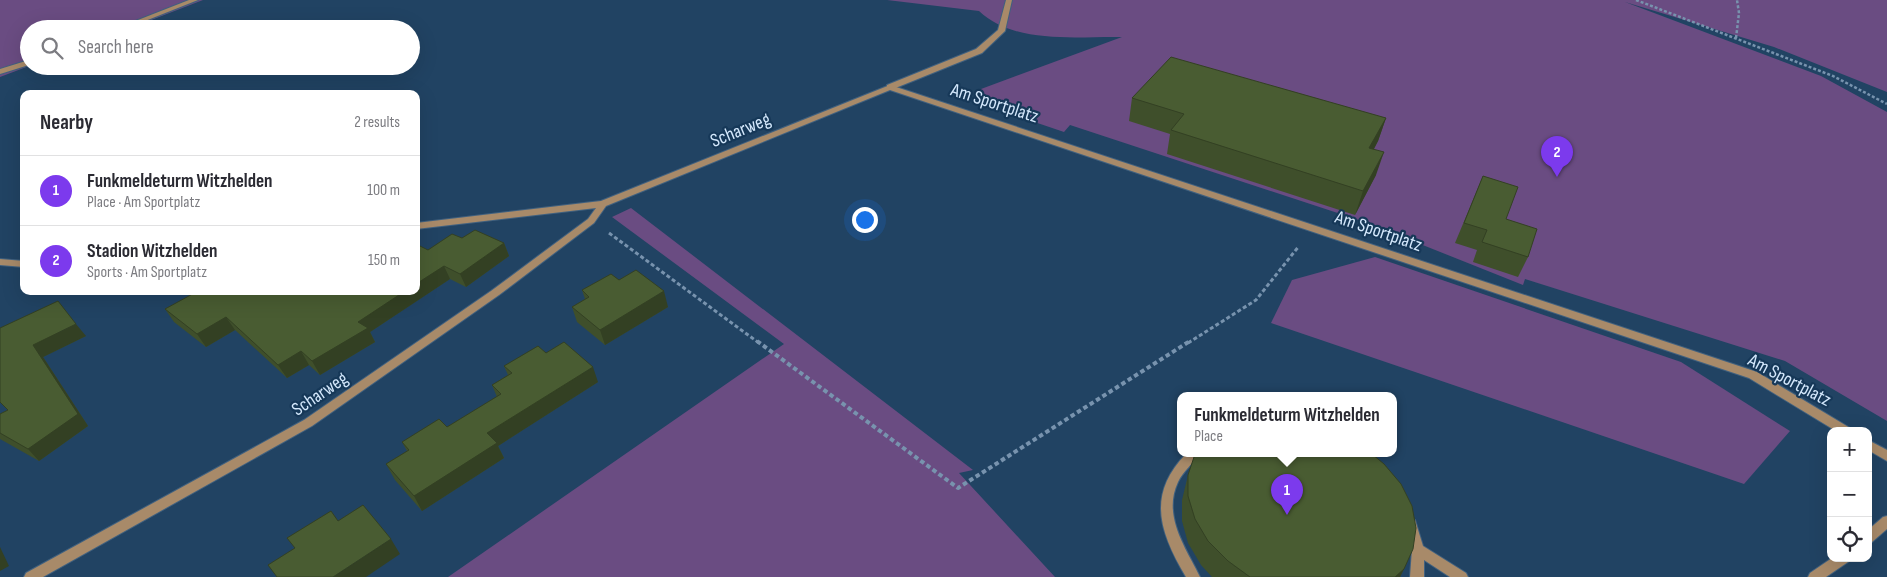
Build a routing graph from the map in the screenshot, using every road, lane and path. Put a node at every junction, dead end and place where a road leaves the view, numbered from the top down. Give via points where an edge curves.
1 (195, 0) edge
2 (1009, 0) edge
3 (1636, 0) edge
4 (1737, 0) edge
5 (142, 20) edge
6 (1736, 38) junction
7 (20, 65) edge
8 (0, 72) edge
9 (890, 88) junction
10 (1887, 104) edge
11 (603, 204) junction
12 (592, 221) junction
13 (420, 226) edge
14 (1313, 228) junction
15 (0, 262) edge
16 (20, 264) edge
17 (1839, 427) edge
18 (1872, 447) edge
19 (1887, 456) edge
20 (1189, 457) edge
21 (1406, 516) edge
22 (1887, 521) edge
23 (1872, 534) edge
24 (1418, 549) junction
25 (1837, 562) edge
26 (31, 577) edge
27 (1193, 577) edge
28 (1417, 577) edge
29 (1461, 577) edge
30 (1815, 577) edge

1 - 5 street
2 - 9 street, Scharweg via 1001,31 979,51
3 - 6 path
4 - 6 path
6 - 10 path via 1833,76
7 - 8 street
9 - 11 street, Scharweg
9 - 14 street, Am Sportplatz
11 - 12 street, Scharweg
11 - 13 street, Scharweg
12 - 14 path via 958,488 1256,300
12 - 26 street, Scharweg via 308,423
14 - 17 street, Am Sportplatz via 1753,376
15 - 16 street
18 - 19 street
20 - 27 street via 1172,481 1166,503 1171,536
21 - 24 street
22 - 23 street
24 - 28 street
24 - 29 street
25 - 30 street

